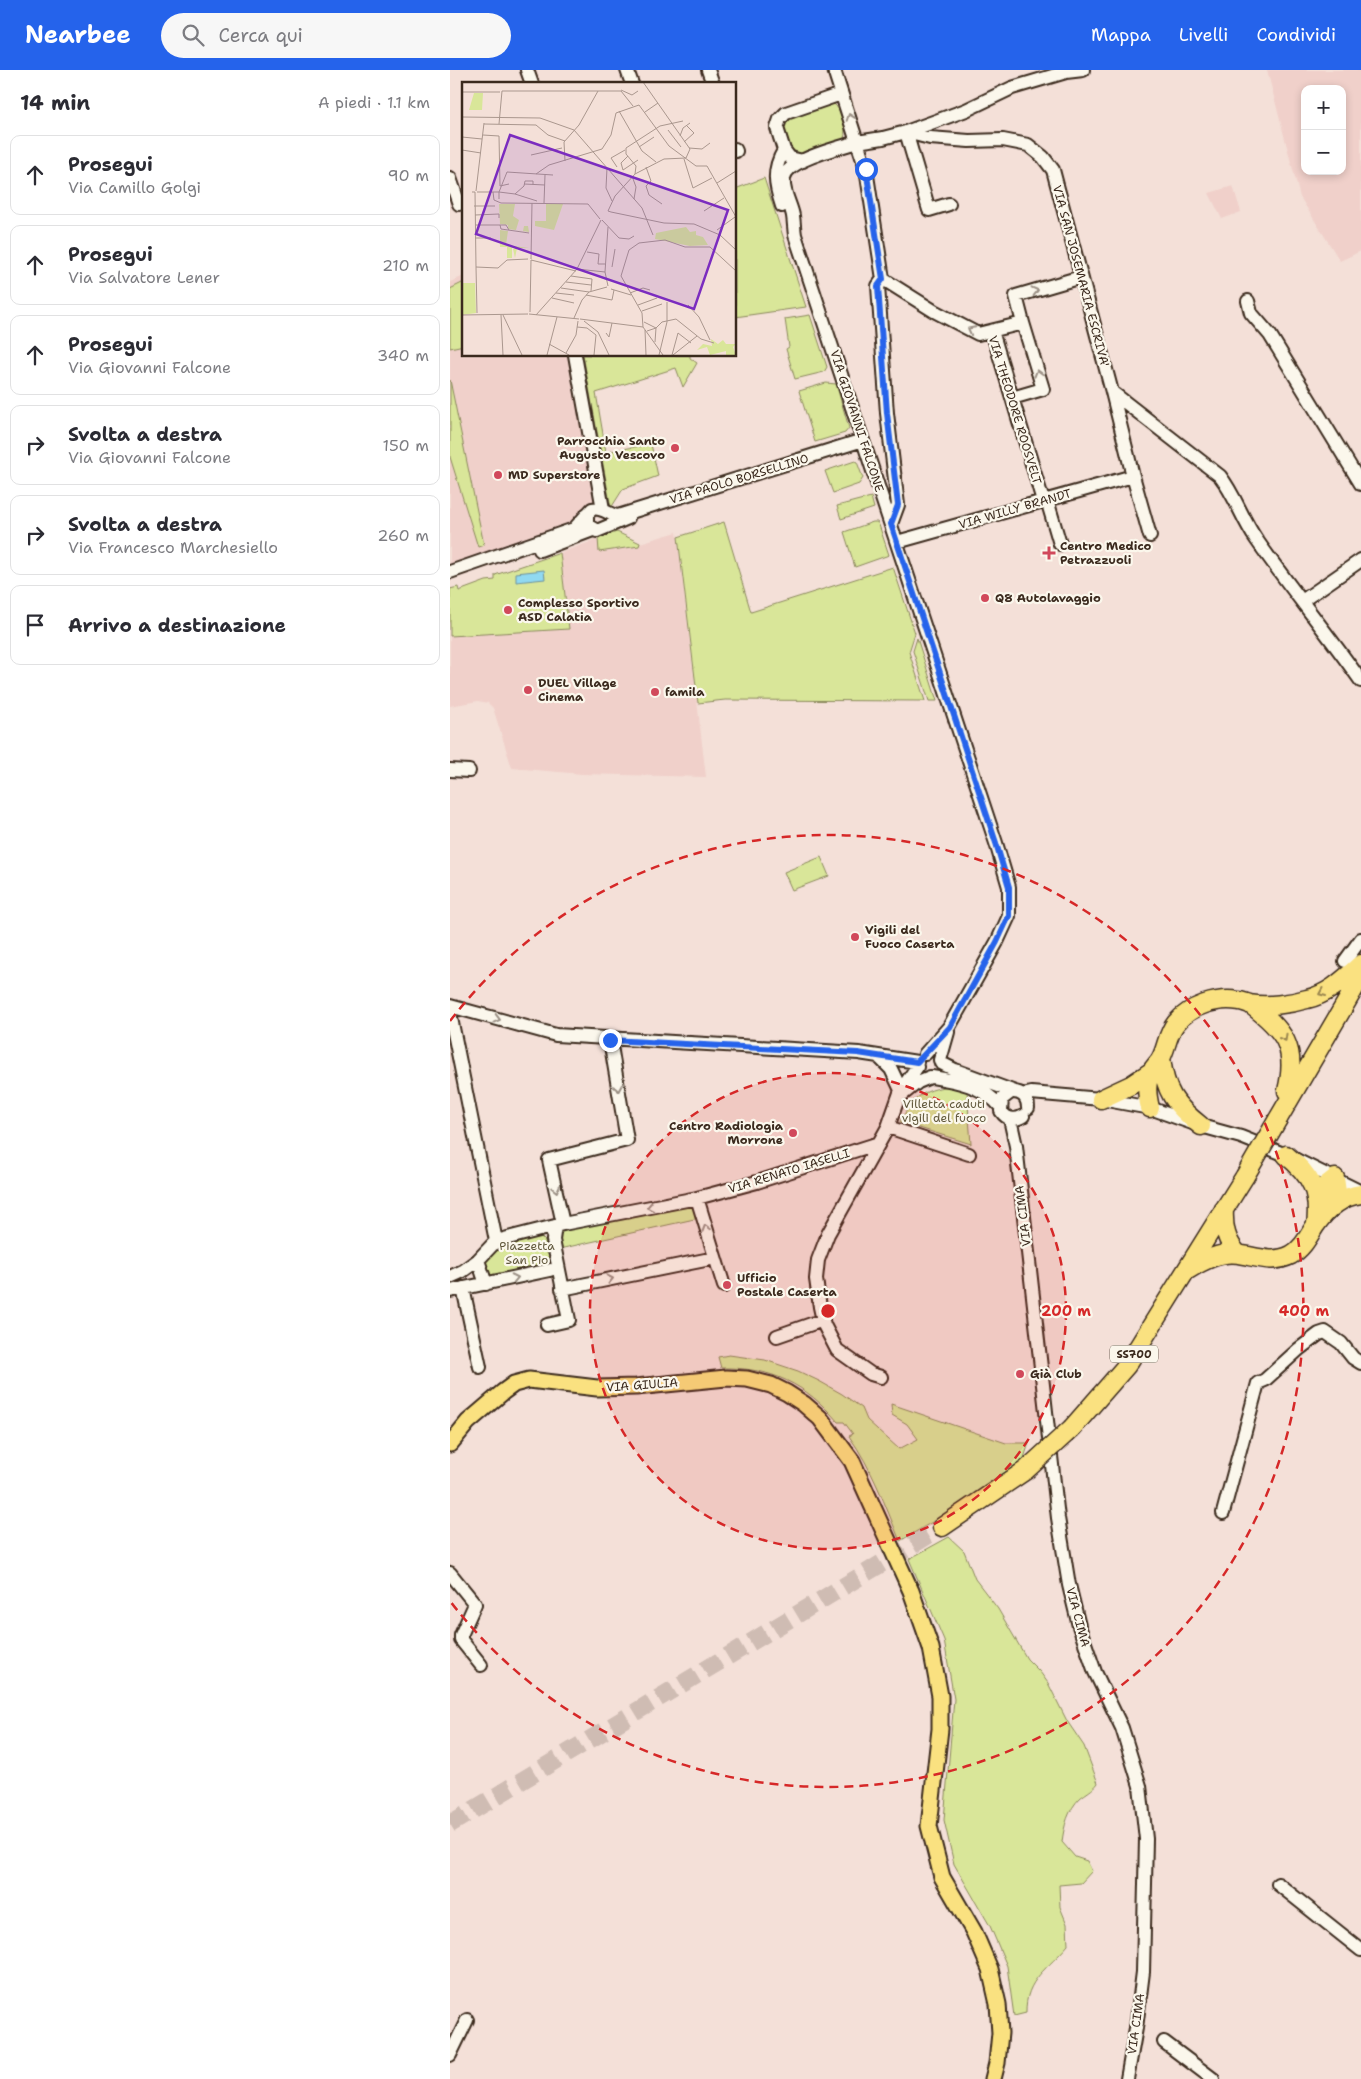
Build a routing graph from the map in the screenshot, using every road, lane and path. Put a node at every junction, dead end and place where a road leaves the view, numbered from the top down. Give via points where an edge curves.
1 (527, 70) edge
2 (627, 70) edge
3 (834, 70) edge
4 (1083, 70) edge
5 (531, 82) edge
6 (631, 82) edge
7 (841, 94) junction
8 (906, 132) junction
9 (857, 142) junction
10 (784, 150) junction
11 (803, 161) junction
12 (450, 178) edge
13 (459, 204) dead end
14 (949, 204) dead end
15 (795, 235) junction
16 (1081, 277) junction
17 (883, 279) junction
18 (1248, 301) dead end
19 (1024, 323) junction
20 (992, 331) junction
21 (575, 356) edge
22 (1112, 392) junction
23 (1012, 398) junction
24 (864, 443) junction
25 (1132, 476) junction
26 (1361, 484) edge
27 (598, 489) junction
28 (1045, 501) junction
29 (588, 513) junction
30 (610, 515) junction
31 (891, 524) junction
32 (598, 530) junction
33 (1150, 536) dead end
34 (897, 542) junction
35 (1060, 544) dead end
36 (1361, 560) edge
37 (450, 572) edge
38 (450, 579) edge
39 (1302, 601) junction
40 (1361, 681) edge
41 (450, 770) edge
42 (469, 771) dead end
43 (1361, 938) edge
44 (1353, 963) edge
45 (1361, 977) edge
46 (1250, 1004) junction
47 (450, 1006) edge
48 (450, 1012) edge
49 (950, 1027) junction
50 (610, 1040) junction
51 (879, 1057) junction
52 (920, 1061) junction
53 (940, 1061) junction
54 (1159, 1069) junction
55 (931, 1077) junction
56 (1019, 1093) junction
57 (900, 1094) junction
58 (1051, 1095) junction
59 (1101, 1099) junction
60 (1000, 1107) junction
61 (1150, 1108) junction
62 (1026, 1112) junction
63 (1280, 1114) junction
64 (1010, 1119) junction
65 (1201, 1126) junction
66 (888, 1127) junction
67 (879, 1143) junction
68 (1016, 1146) junction
69 (969, 1154) dead end
70 (1286, 1155) junction
71 (1335, 1178) junction
72 (1361, 1193) edge
73 (698, 1198) junction
74 (1324, 1204) junction
75 (1224, 1209) junction
76 (559, 1225) junction
77 (538, 1231) junction
78 (496, 1241) junction
79 (1238, 1254) junction
80 (715, 1258) junction
81 (478, 1260) junction
82 (555, 1272) junction
83 (1186, 1272) junction
84 (450, 1277) edge
85 (486, 1284) junction
86 (724, 1286) dead end
87 (463, 1288) junction
88 (562, 1289) junction
89 (450, 1291) edge
90 (823, 1320) junction
91 (547, 1325) dead end
92 (776, 1336) dead end
93 (1361, 1363) edge
94 (480, 1367) dead end
95 (881, 1377) dead end
96 (450, 1444) edge
97 (1223, 1513) dead end
98 (942, 1527) tunnel mouth
99 (450, 1573) edge
100 (481, 1665) dead end
101 (1278, 1884) dead end
102 (1361, 1950) edge
103 (467, 2020) dead end
104 (1164, 2042) dead end
105 (450, 2055) edge
106 (993, 2079) edge
107 (1127, 2079) edge
108 (1213, 2079) edge

1 - 5 street
2 - 6 street
3 - 7 street
4 - 8 street via 1006,90 966,110
9 -> 7 street
7 - 10 street via 786,113 777,128
8 - 9 street, VIA SAN JOSEMARIA ESCRIVA'
8 - 14 street via 929,210
8 - 16 street, VIA SAN JOSEMARIA ESCRIVA' via 930,138 1002,140 1028,145 1043,156 1053,170
9 - 11 street, VIA SAN JOSEMARIA ESCRIVA'
9 - 17 street via 866,169
10 - 11 street via 790,158
10 - 15 street, VIA GIOVANNI FALCONE via 775,172 775,186
11 - 15 street, VIA GIOVANNI FALCONE via 790,168 784,178
12 - 13 street
15 - 24 street, VIA GIOVANNI FALCONE
19 -> 16 street via 1016,296
16 - 22 street, VIA SAN JOSEMARIA ESCRIVA'
20 -> 17 street, VIA THEODORE ROOSVELT via 978,334
17 - 31 street via 878,286 880,325 898,505
18 - 26 street via 1251,313 1270,335
19 - 20 street
23 -> 19 street via 1043,389
20 - 23 street, VIA THEODORE ROOSVELT
21 - 27 street via 592,439
22 - 25 street, VIA SAN JOSEMARIA ESCRIVA'
22 - 39 street via 1220,476 1255,538
23 - 28 street, VIA THEODORE ROOSVELT
24 - 30 street, VIA PAOLO BORSELLINO via 628,513
24 - 31 street, VIA GIOVANNI FALCONE
25 - 28 street, VIA WILLY BRANDT
25 - 33 street, VIA SAN JOSEMARIA ESCRIVA'
27 - 29 street
27 - 30 street
28 - 34 street, VIA WILLY BRANDT
28 - 35 street, VIA THEODORE ROOSVELT
29 - 30 street via 596,508
29 - 32 street via 587,525
29 - 37 street via 574,529
30 - 32 street
31 - 34 street, VIA GIOVANNI FALCONE
32 - 38 street
34 - 49 street, VIA GIOVANNI FALCONE via 1009,887 1010,906 1005,927
36 - 39 street
39 - 40 street
41 - 42 street
43 - 44 street
44 -> 46 highway via 1338,986 1309,999
45 - 63 highway, SS700
46 - 54 highway via 1239,1000 1210,1002 1176,1022 1167,1039
46 -> 63 highway, SS700 via 1278,1027 1288,1046 1292,1072
47 -> 50 street via 556,1035
48 - 78 street
49 - 52 street, VIA GIOVANNI FALCONE
49 - 53 street, VIA GIOVANNI FALCONE
50 - 51 street via 858,1053
50 -> 76 street via 627,1140 549,1160
51 - 52 street
51 - 57 street via 891,1069
52 - 53 street via 935,1055
52 - 55 street via 920,1073
52 - 57 street, VIA GIOVANNI FALCONE
53 - 55 street via 940,1070
53 - 56 street via 955,1070
54 - 59 highway
54 - 61 highway via 1148,1082
54 - 65 highway via 1177,1105
55 - 57 street
55 - 60 street via 976,1087
56 - 58 street
56 - 60 street via 1004,1096
56 - 62 street via 1027,1101
57 - 66 street
58 - 59 street
58 - 62 street
59 - 61 street
60 - 64 street
61 - 65 street
62 - 64 street via 1015,1120
62 - 68 street, VIA CIMA
63 - 75 highway, SS700, bridge
64 - 68 street, VIA CIMA
65 - 70 street via 1241,1137
66 - 67 street
66 - 69 street
67 - 73 street, VIA RENATO IASELLI
67 - 90 street via 828,1234 818,1260 816,1279
68 - 107 street, VIA CIMA via 1058,1518 1070,1585 1082,1635 1095,1672 1122,1728 1140,1786 1146,1839 1143,1972
70 - 71 street
70 - 74 highway via 1302,1168
71 - 72 street
71 - 74 highway, SS700 via 1321,1189
72 - 74 highway, SS700
73 -> 76 street, VIA RENATO IASELLI
80 -> 73 street
74 - 79 highway, SS700 via 1310,1237 1290,1255 1275,1260
75 - 79 highway via 1227,1239
75 - 83 highway, SS700
76 - 77 street, VIA RENATO IASELLI
76 - 82 street via 553,1236
77 - 78 street, VIA RENATO IASELLI
77 - 82 street via 547,1239
78 - 81 street
79 - 83 highway, SS700 via 1209,1259
80 - 86 street
88 -> 80 street
81 - 84 street
81 - 85 street
85 -> 82 street
82 - 88 street
83 - 98 highway, SS700, bridge via 1127,1365 1072,1428 1026,1470
85 - 87 street
87 - 89 street
87 - 94 street
88 - 91 street via 569,1320
90 - 92 street
90 - 95 street via 837,1350
93 - 97 street via 1325,1332 1310,1340 1258,1383
96 - 106 main road, VIA GIULIA via 468,1422 502,1392 529,1380 597,1388 726,1378 759,1381 787,1393 820,1418 852,1461 911,1592 931,1648 940,1696 940,1729 929,1826 942,1877 974,1932 990,1969 998,2004 1000,2033
99 - 100 street via 475,1604 461,1640
101 - 102 street
103 - 105 street
104 - 108 street

